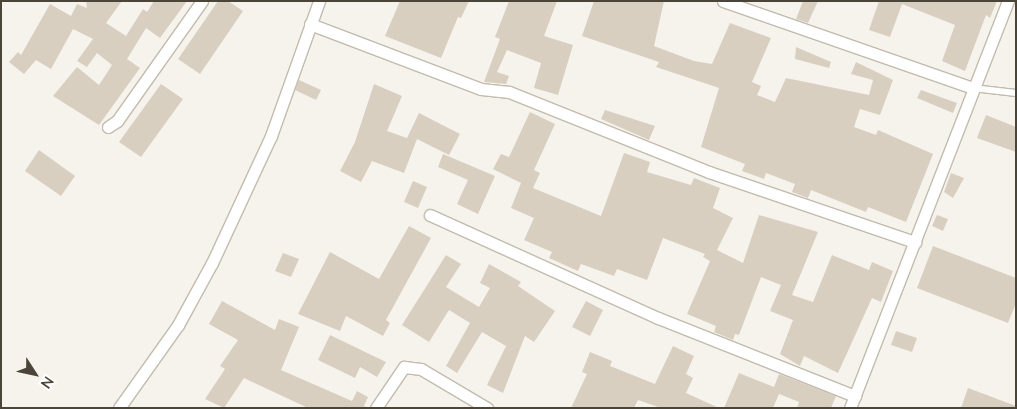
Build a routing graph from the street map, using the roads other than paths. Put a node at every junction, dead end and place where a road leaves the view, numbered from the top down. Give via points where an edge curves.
1 (202, 1) edge
2 (319, 1) edge
3 (723, 1) edge
4 (1008, 1) edge
5 (310, 24) junction
6 (973, 88) junction
7 (1016, 93) edge
8 (108, 127) dead end
9 (430, 215) dead end
10 (915, 242) junction
11 (855, 396) junction
12 (119, 408) edge
13 (376, 408) edge
14 (487, 408) edge
15 (850, 408) edge

1 - 8 street via 117,121
2 - 5 street
3 - 6 street
4 - 6 street
5 - 10 street via 481,90 510,92 709,172
5 - 12 street via 271,136 212,263 178,325
6 - 7 lane
6 - 10 street
9 - 11 street via 658,318
10 - 11 street
11 - 15 street
13 - 14 street via 404,367 421,369

